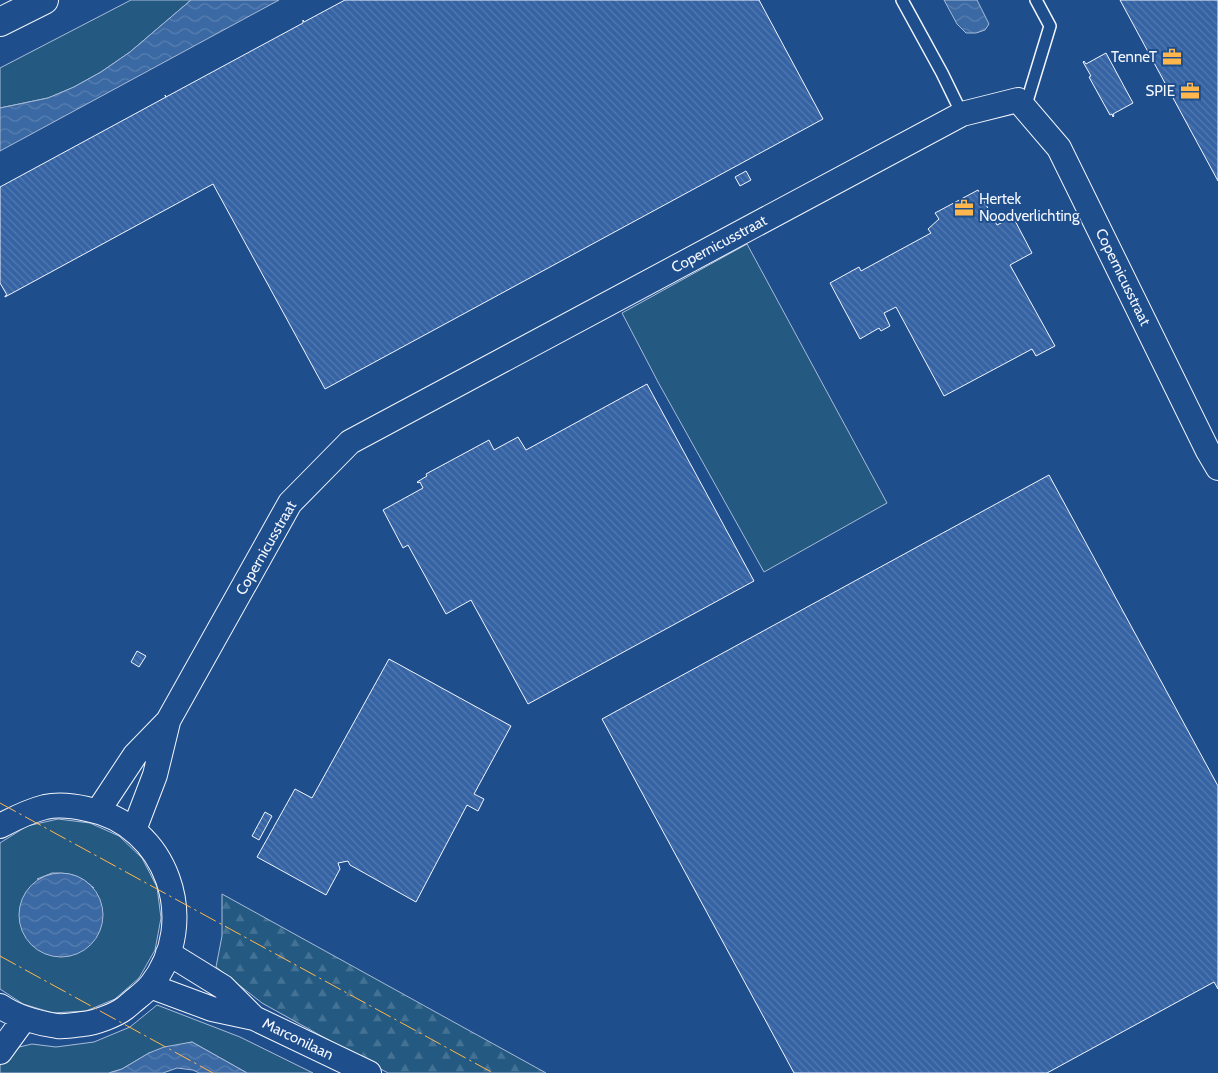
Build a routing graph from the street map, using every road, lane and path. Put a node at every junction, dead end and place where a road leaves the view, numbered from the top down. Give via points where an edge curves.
1 (44, 0) edge
2 (902, 0) edge
3 (1036, 0) edge
4 (0, 22) edge
5 (1025, 108) junction
6 (962, 114) junction
7 (1218, 468) edge
8 (168, 720) junction
9 (98, 811) junction
10 (0, 826) edge
11 (134, 830) junction
12 (168, 954) junction
13 (150, 986) junction
14 (0, 1006) edge
15 (254, 1018) junction
16 (24, 1019) junction
17 (0, 1052) edge
18 (369, 1073) edge

1 - 4 main road
2 - 6 lane
3 - 5 lane via 1050,26
5 - 6 street, Copernicusstraat via 1018,100
5 - 7 street, Copernicusstraat via 1059,148
6 - 8 street, Copernicusstraat via 350,442 290,503
8 - 9 street, Copernicusstraat via 135,755
8 - 11 street, Copernicusstraat via 155,775
9 - 10 street via 73,806 47,807 22,814
9 - 11 street
11 - 12 street via 153,850 166,873 174,899 175,927
12 - 13 street
12 - 15 street, Marconilaan via 223,987
13 - 15 street, Marconilaan via 212,1009
13 - 16 street via 124,1009 93,1023 58,1026
14 - 16 street
15 - 18 street, Marconilaan
16 - 17 street

